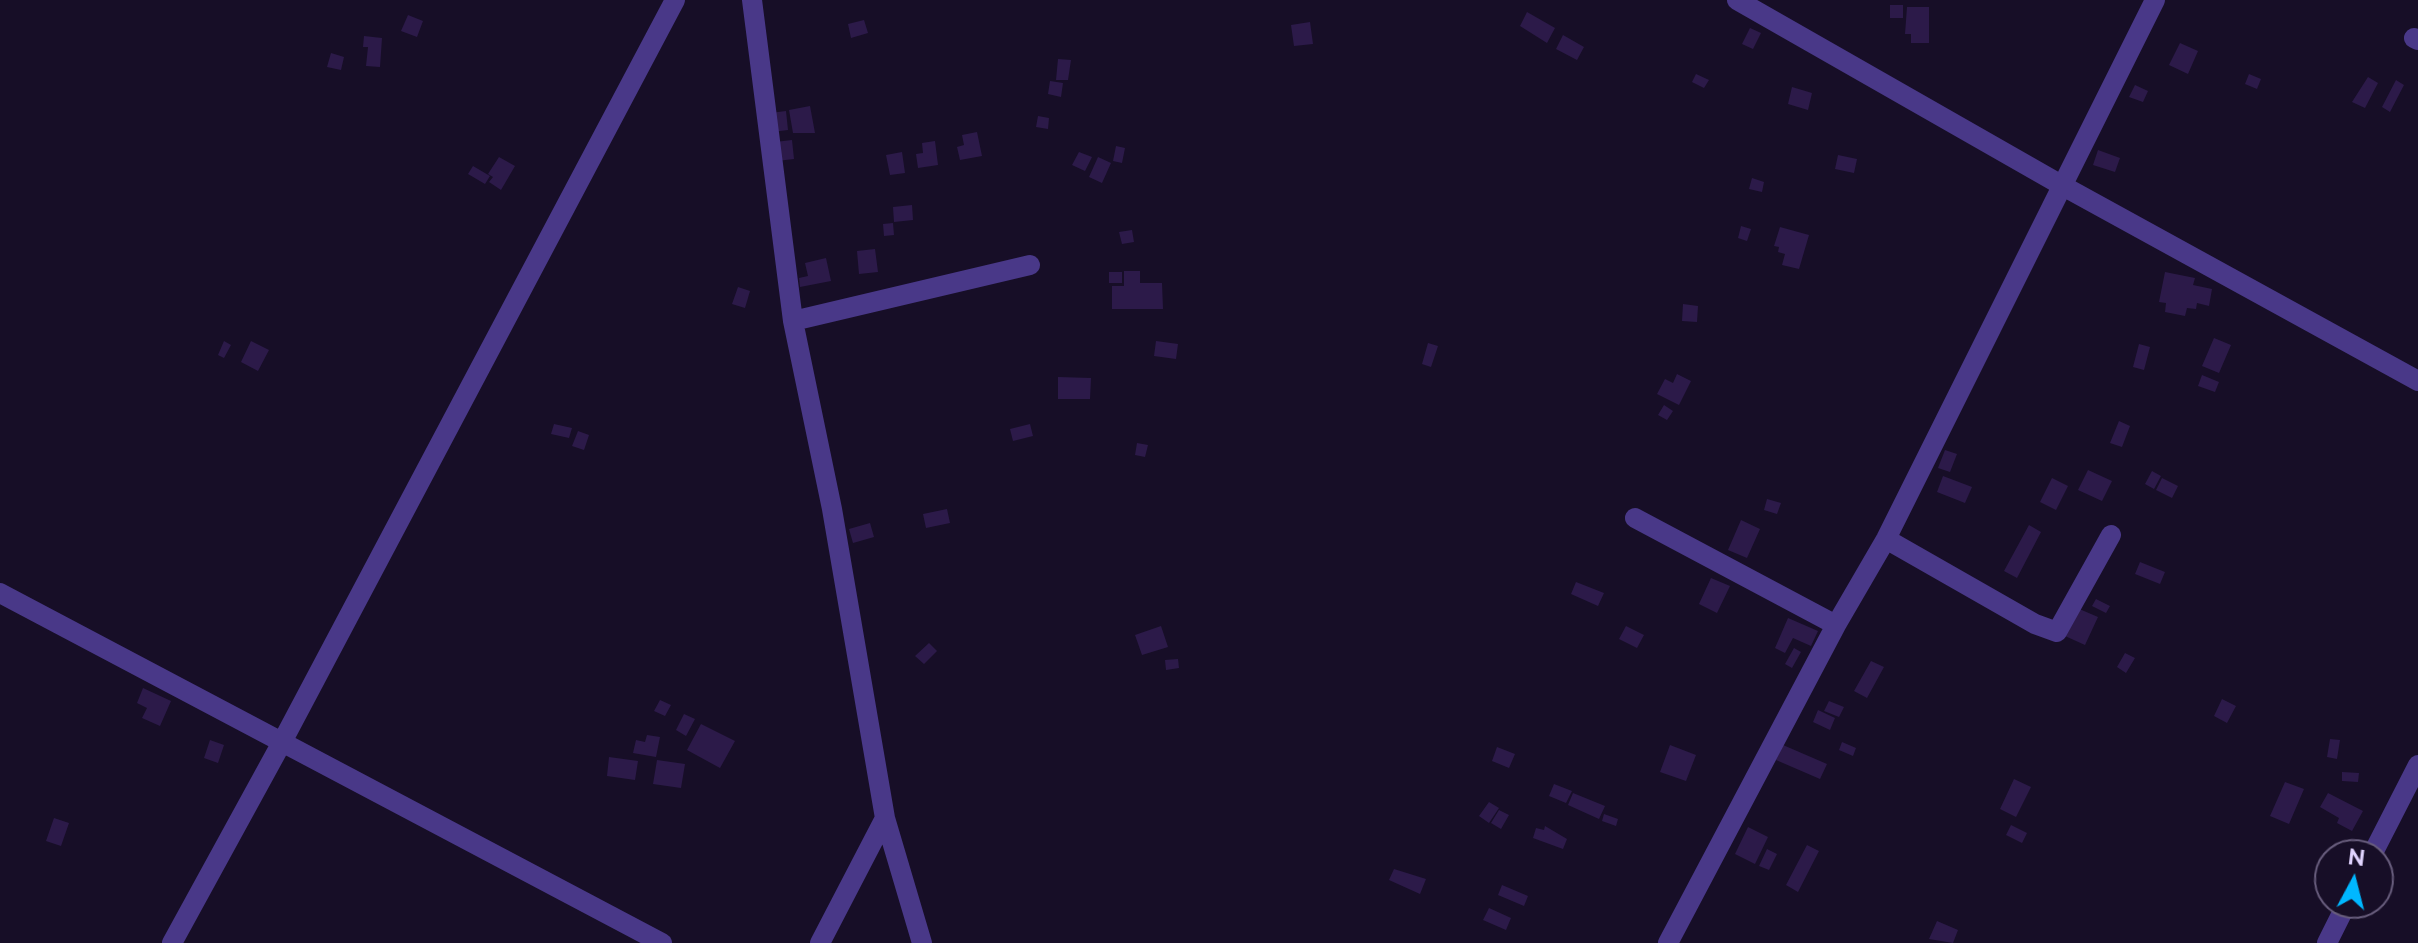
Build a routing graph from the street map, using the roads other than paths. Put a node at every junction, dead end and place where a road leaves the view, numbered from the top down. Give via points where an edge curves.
1 (675, 0) edge
2 (752, 0) edge
3 (1737, 0) edge
4 (2155, 0) edge
5 (2063, 186) junction
6 (1030, 265) dead end
7 (793, 321) junction
8 (2418, 381) edge
9 (1635, 518) dead end
10 (2111, 535) dead end
11 (1886, 539) junction
12 (0, 593) edge
13 (1836, 625) junction
14 (281, 744) junction
15 (2418, 765) edge
16 (885, 818) junction
17 (2380, 839) edge
18 (2339, 919) edge
19 (172, 943) edge
20 (662, 943) edge
21 (820, 943) edge
22 (922, 943) edge
23 (1668, 943) edge
24 (2327, 943) edge

1 - 14 street
2 - 7 street
3 - 5 street
4 - 5 street
5 - 8 street
5 - 11 street
6 - 7 street
7 - 16 street via 832,509
9 - 13 street
10 - 11 street via 2057,632
11 - 13 street
12 - 14 street
13 - 23 street
14 - 19 street
14 - 20 street
15 - 17 street
16 - 21 street
16 - 22 street
18 - 24 street

